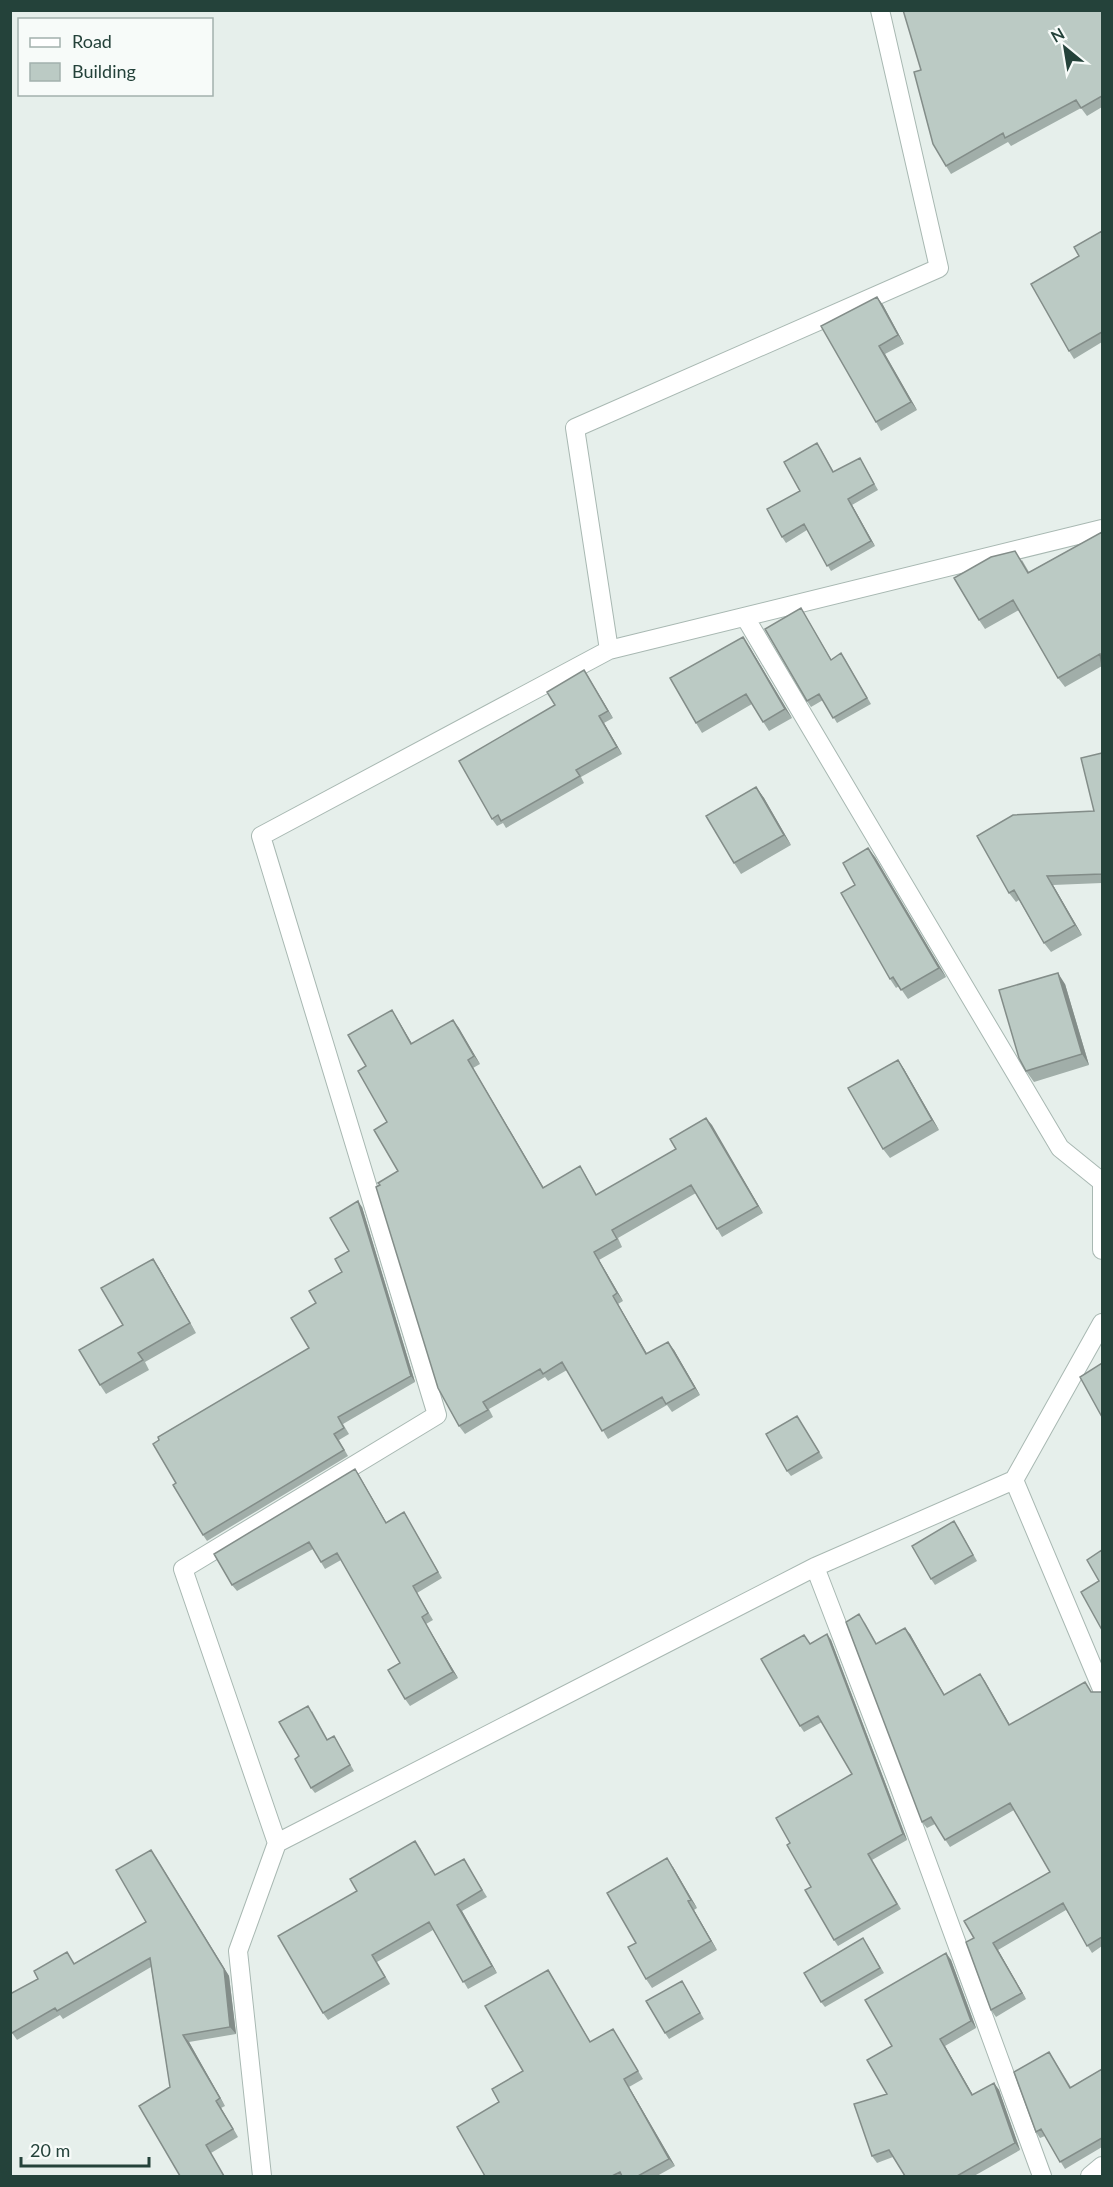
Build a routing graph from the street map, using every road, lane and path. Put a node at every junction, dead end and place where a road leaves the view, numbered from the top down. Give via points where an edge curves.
1 (880, 10) edge
2 (1102, 529) edge
3 (745, 617) junction
4 (609, 650) junction
5 (1102, 1250) edge
6 (1102, 1323) edge
7 (1014, 1480) junction
8 (815, 1567) junction
9 (1102, 1689) edge
10 (277, 1843) junction
11 (1102, 2166) edge
12 (262, 2176) edge
13 (1041, 2176) edge
14 (1090, 2176) edge

1 - 4 street via 939,268 575,428
2 - 3 street
3 - 4 street
3 - 5 street via 1060,1148 1102,1182
4 - 10 street via 261,836 437,1415 183,1569
6 - 7 street
7 - 8 street
7 - 9 street
8 - 10 street
8 - 13 street
10 - 12 street via 238,1951
11 - 14 street

